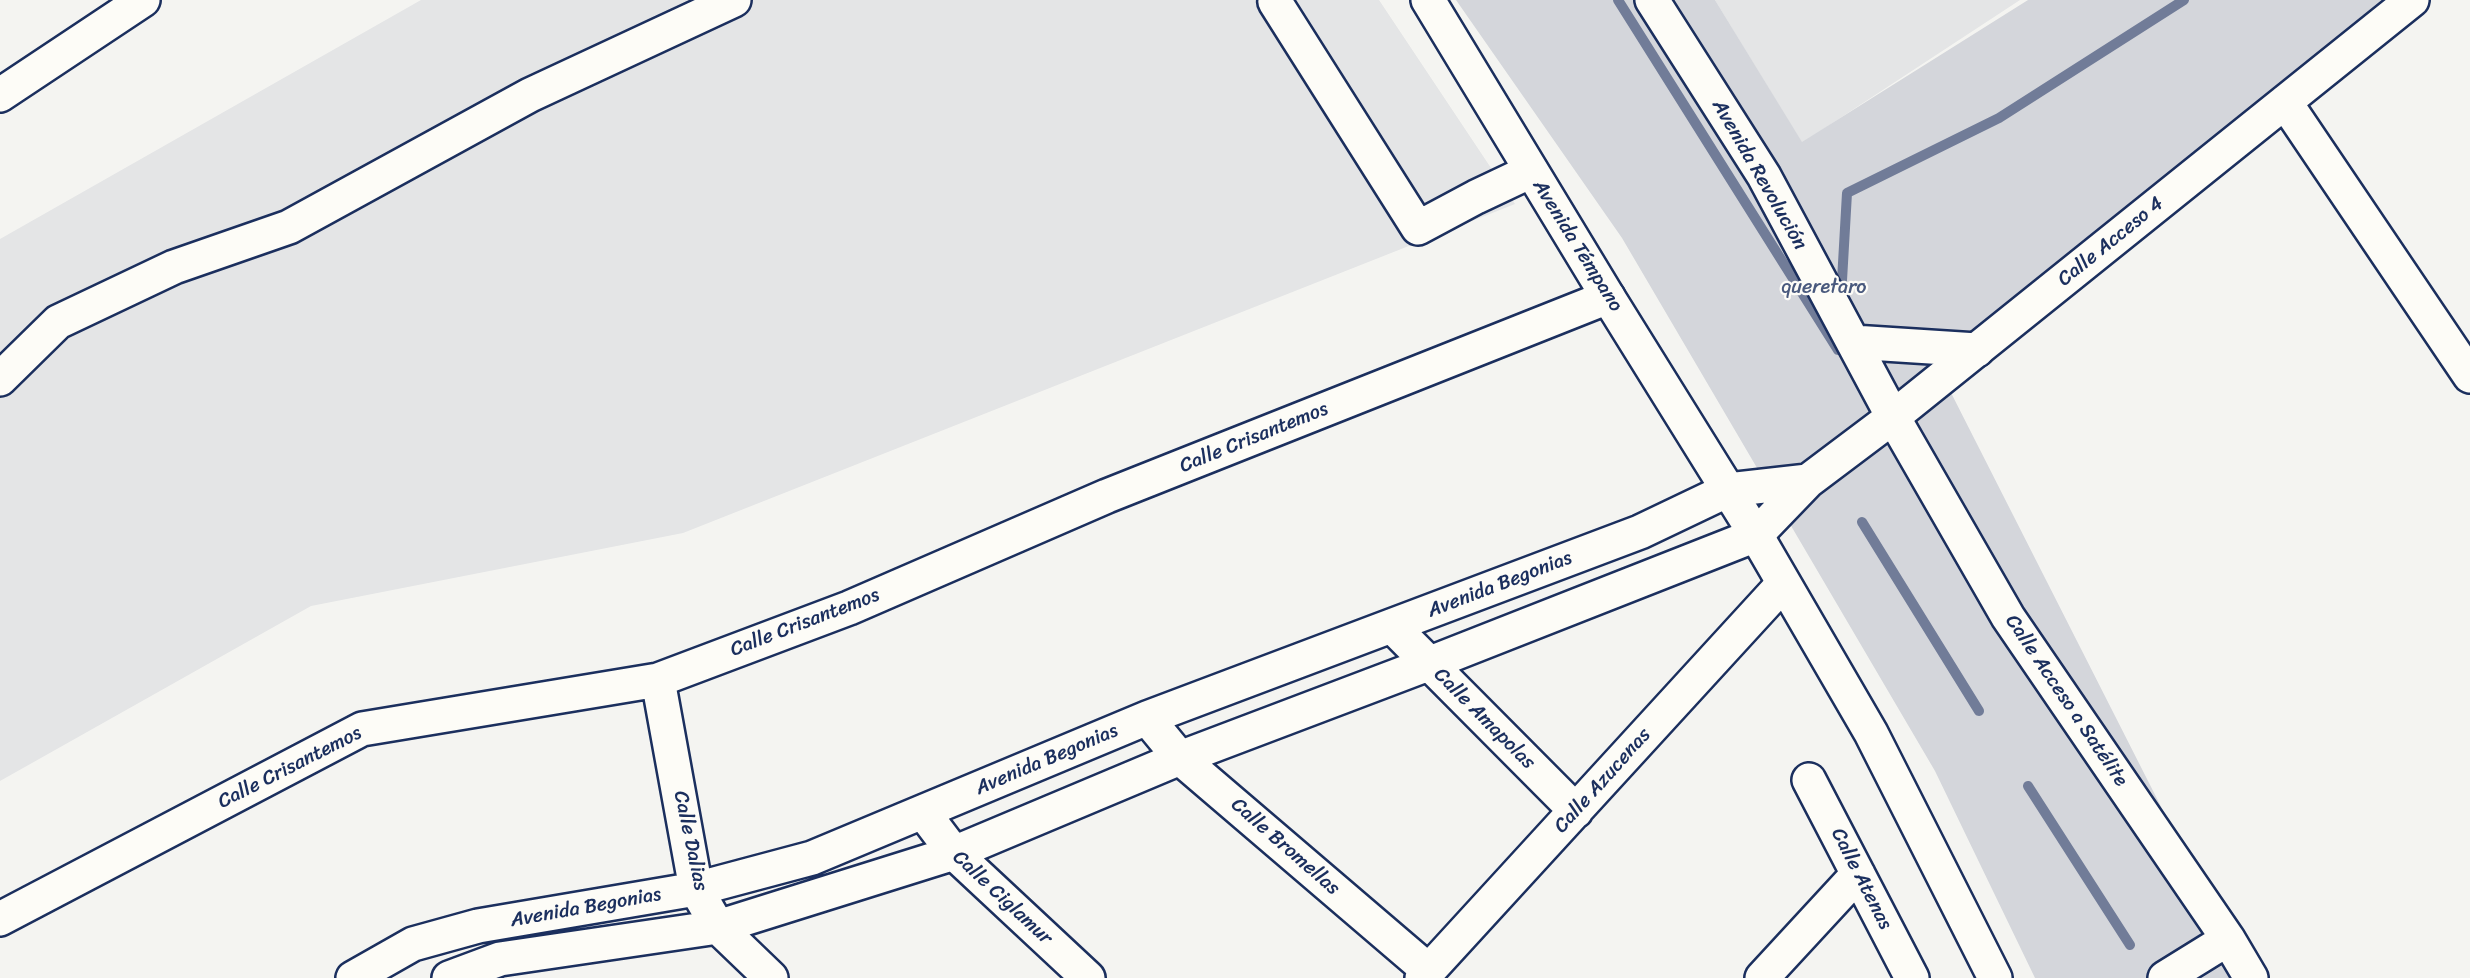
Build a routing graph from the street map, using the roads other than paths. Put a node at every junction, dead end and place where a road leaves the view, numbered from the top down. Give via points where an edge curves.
1 (143, 0) edge
2 (734, 0) edge
3 (1276, 0) edge
4 (1428, 0) edge
5 (1652, 0) edge
6 (2412, 0) edge
7 (0, 95) edge
8 (2285, 102) junction
9 (1531, 171) junction
10 (1608, 297) junction
11 (1854, 342) junction
12 (1977, 350) junction
13 (2470, 376) edge
14 (0, 379) edge
15 (1893, 417) junction
16 (1808, 481) junction
17 (1728, 490) junction
18 (1756, 535) junction
19 (1783, 584) junction
20 (1392, 626) junction
21 (1428, 664) junction
22 (658, 680) junction
23 (1147, 718) junction
24 (1180, 758) junction
25 (1809, 780) dead end
26 (1576, 811) junction
27 (923, 812) junction
28 (954, 853) junction
29 (1858, 874) junction
30 (696, 889) junction
31 (0, 919) edge
32 (718, 927) junction
33 (2228, 939) junction
34 (413, 944) junction
35 (1426, 974) edge
36 (352, 978) edge
37 (434, 978) edge
38 (449, 978) edge
39 (771, 978) edge
40 (1088, 978) edge
41 (1762, 978) edge
42 (1912, 978) edge
43 (1995, 978) edge
44 (2165, 978) edge
45 (2251, 978) edge

1 - 7 street
2 - 14 street via 530,95 289,227 174,267 58,322
3 - 9 street via 1418,228
4 - 9 street, Avenida Témpano
5 - 11 street, Avenida Revolución via 1764,176
6 - 8 street, Calle Acceso 4
8 - 12 street, Calle Acceso 4
8 - 13 street
9 - 10 street, Avenida Témpano
10 - 17 street, Avenida Témpano
10 - 22 street, Calle Crisantemos via 1107,496 849,608
11 - 12 street
11 - 15 street, Avenida Revolución
12 - 15 street, Calle Acceso 4
15 - 16 street, Calle Acceso 4
15 - 33 street, Calle Acceso a Satélite via 2008,617
16 - 17 street
16 - 18 street, Calle Acceso 4
17 - 18 street
17 - 20 street, Avenida Begonias via 1640,532
18 - 19 street
18 - 21 street, Avenida Begonias
19 - 26 street, Calle Azucenas
19 - 43 street via 1870,733
20 - 21 street, Calle Amapolas
20 - 23 street, Avenida Begonias
21 - 24 street, Avenida Begonias
21 - 26 street, Calle Amapolas
22 - 30 street, Calle Dalias
22 - 31 street, Calle Crisantemos via 362,729
23 - 24 street, Calle Bromellas
23 - 27 street, Avenida Begonias
24 - 28 street, Avenida Begonias
24 - 35 street, Calle Bromellas
25 - 29 street, Calle Atenas
26 - 35 street, Calle Azucenas
27 - 28 street, Calle Ciglamur
27 - 30 street, Avenida Begonias via 812,858
28 - 32 street, Avenida Begonias
28 - 40 street, Calle Ciglamur
29 - 41 street
29 - 42 street, Calle Atenas
30 - 32 street, Calle Dalias
30 - 34 street, Avenida Begonias via 478,926
32 - 38 street, Avenida Begonias via 500,959
32 - 39 street, Calle Dalias
33 - 44 street
33 - 45 street, Calle Acceso a Satélite
34 - 36 street, Avenida Begonias
34 - 37 street

